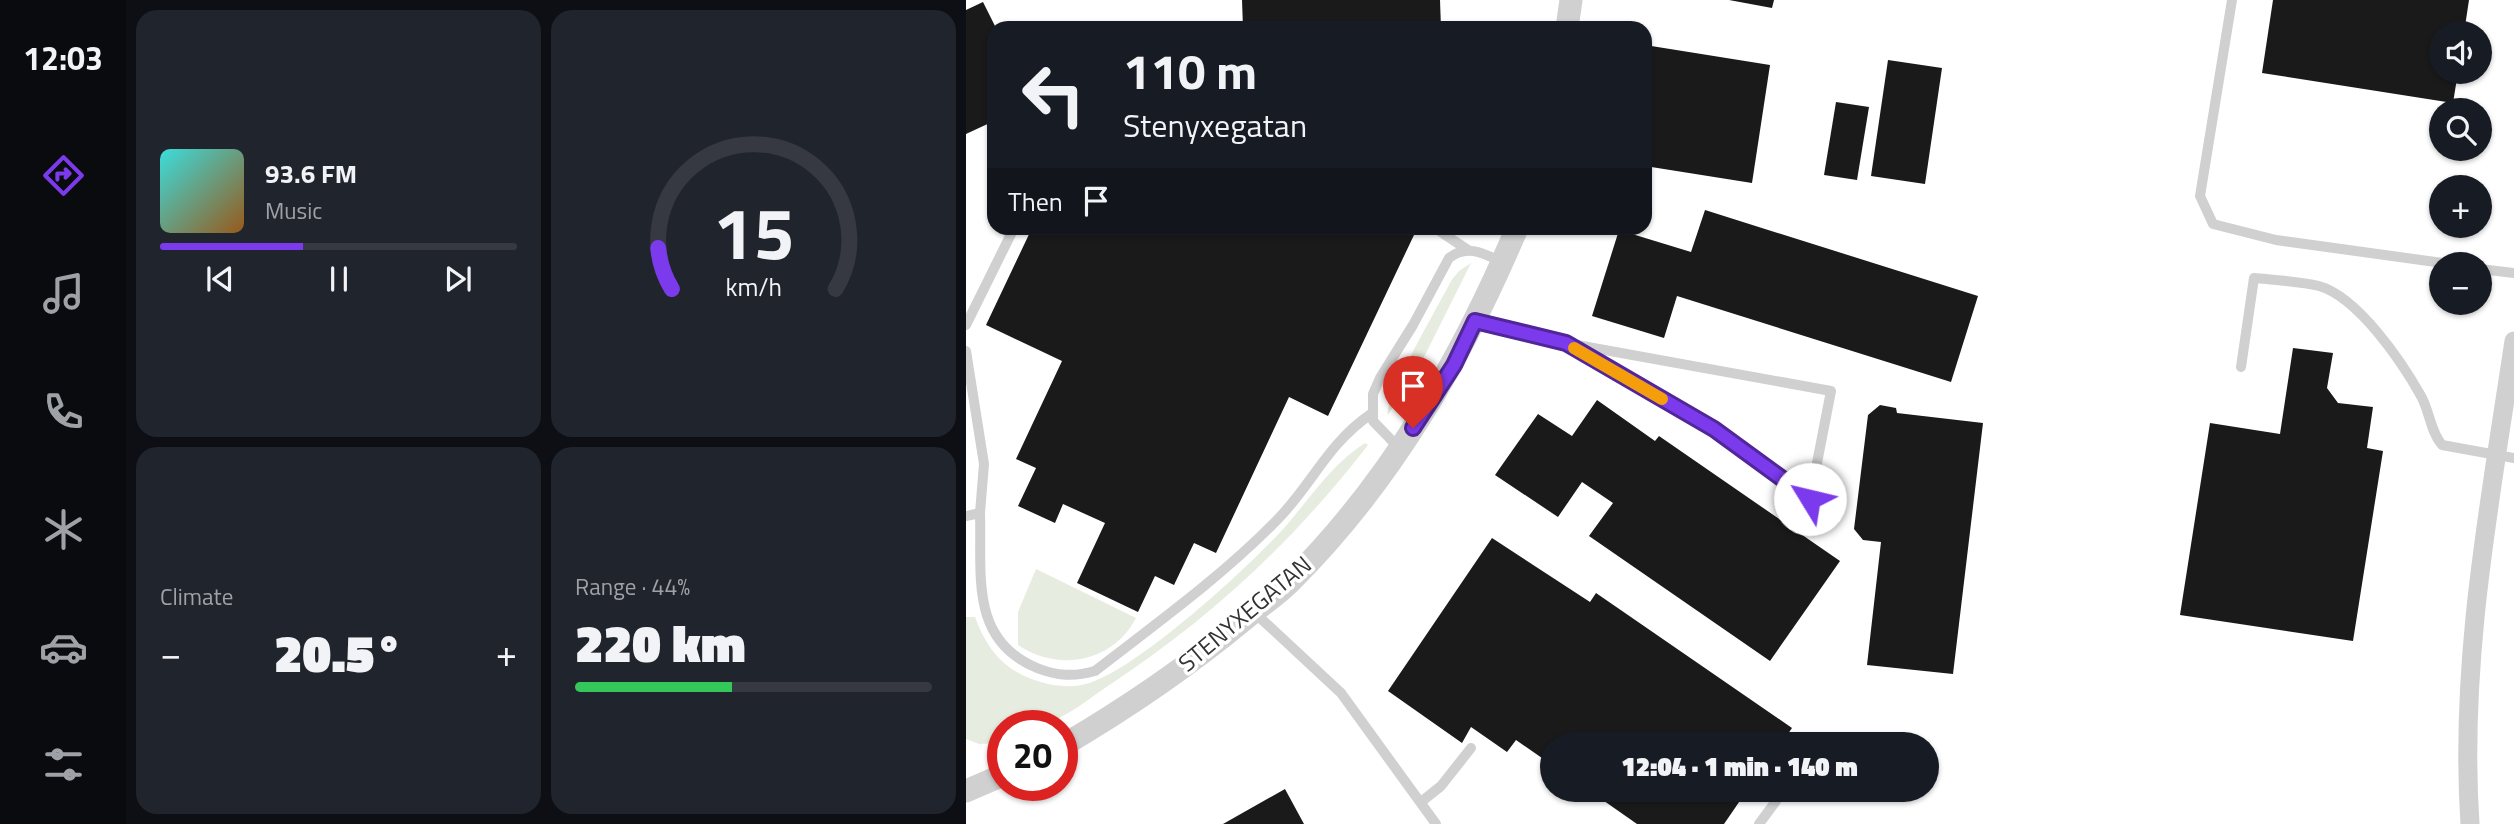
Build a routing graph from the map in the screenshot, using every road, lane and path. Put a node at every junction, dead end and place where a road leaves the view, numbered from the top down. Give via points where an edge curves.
1 (1571, 0) edge
2 (2232, 0) edge
3 (1568, 21) edge
4 (1011, 235) edge
5 (1446, 235) edge
6 (1514, 235) edge
7 (1468, 250) junction
8 (2429, 261) edge
9 (1502, 262) junction
10 (2492, 270) edge
11 (2514, 273) edge
12 (1475, 321) junction
13 (966, 325) edge
14 (2514, 341) edge
15 (1566, 343) junction
16 (966, 354) edge
17 (2241, 367) dead end
18 (1371, 414) junction
19 (1400, 449) junction
20 (2505, 457) edge
21 (980, 513) junction
22 (966, 516) edge
23 (1254, 611) junction
24 (1078, 737) edge
25 (1471, 748) dead end
26 (987, 782) edge
27 (966, 791) edge
28 (1421, 802) junction
29 (1775, 802) edge
30 (1436, 824) edge
31 (1759, 824) edge
32 (2470, 824) edge

1 - 3 street
2 - 8 lane via 2200,196 2213,225 2276,240
4 - 13 lane
5 - 7 lane
6 - 9 street, STENYXEGATAN
7 - 9 lane
7 - 18 lane via 1449,258 1380,377
9 - 12 street, STENYXEGATAN
10 - 11 lane
12 - 15 lane
12 - 19 street, STENYXEGATAN via 1454,365
14 - 20 street
15 - 15 lane via 1714,429 1810,499 1831,391
16 - 21 lane via 984,464
17 - 20 lane via 2254,278 2321,287 2373,328 2412,380 2442,445
18 - 19 lane via 1383,435
18 - 21 lane via 1346,431 1278,519 1205,587 1095,671 1078,676 1027,664 995,637 983,611
19 - 23 street, STENYXEGATAN via 1345,523 1288,584
20 - 32 street via 2472,625 2467,747
21 - 22 lane
23 - 24 street, STENYXEGATAN via 1192,661
23 - 28 lane via 1340,693
25 - 28 lane via 1441,786
26 - 27 street
28 - 30 lane
29 - 31 lane

